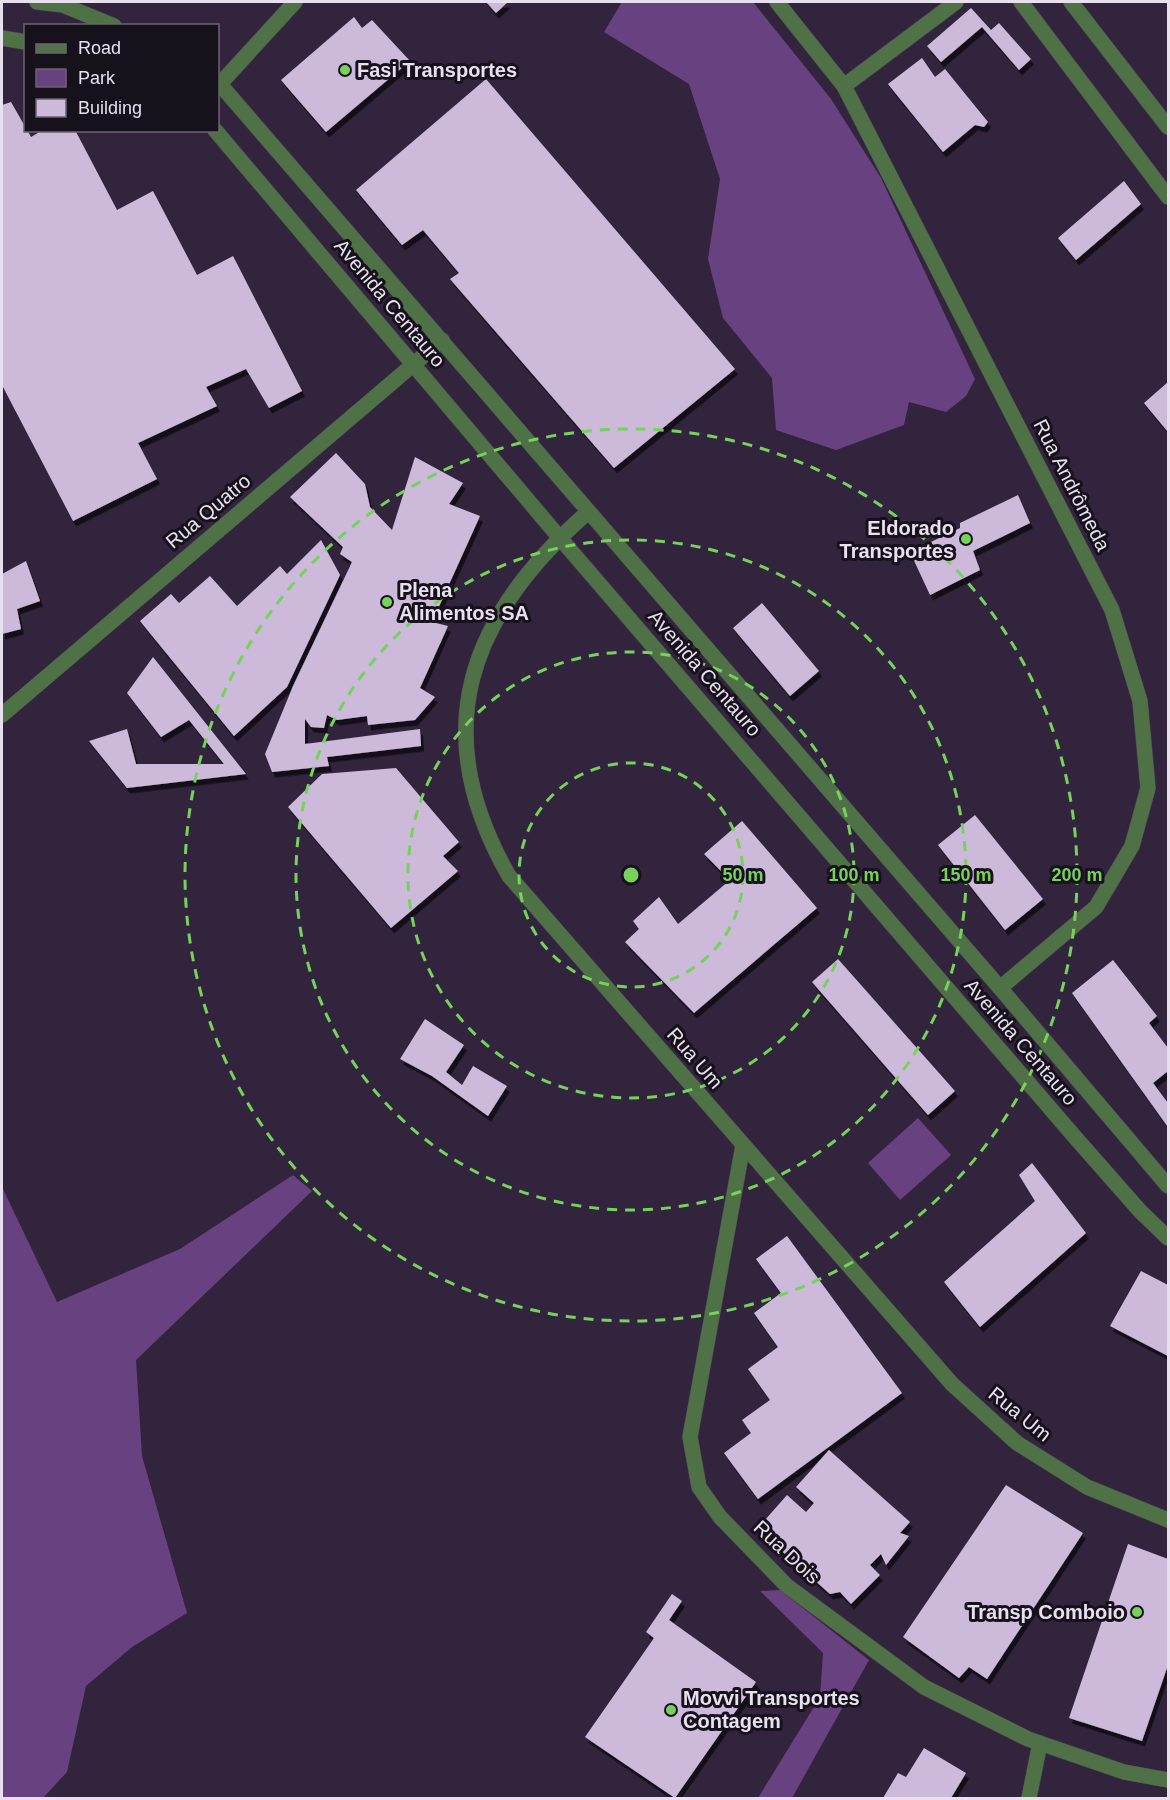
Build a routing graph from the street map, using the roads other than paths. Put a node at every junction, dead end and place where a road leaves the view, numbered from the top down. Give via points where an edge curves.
1 (37, 2) edge
2 (295, 2) edge
3 (777, 2) edge
4 (956, 2) edge
5 (1021, 2) edge
6 (1071, 2) edge
7 (109, 24) edge
8 (2, 38) edge
9 (24, 42) edge
10 (219, 82) edge
11 (219, 84) edge
12 (844, 86) junction
13 (1168, 127) edge
14 (217, 132) edge
15 (1168, 197) edge
16 (442, 340) junction
17 (414, 364) junction
18 (588, 512) junction
19 (559, 537) junction
20 (2, 715) edge
21 (1000, 988) junction
22 (743, 1145) junction
23 (1168, 1186) edge
24 (1168, 1238) edge
25 (1168, 1520) edge
26 (1040, 1743) junction
27 (1168, 1780) edge
28 (1029, 1798) edge

1 - 7 street via 63,5
2 - 10 street
3 - 12 street, Rua Andrômeda
4 - 12 street
5 - 15 street
6 - 13 street
8 - 9 street
11 - 16 street, Avenida Centauro
12 - 21 street, Rua Andrômeda via 1113,610 1140,701 1148,788 1132,846 1096,907
14 - 17 street, Avenida Centauro
16 - 17 street, Rua Quatro
16 - 18 street, Avenida Centauro
17 - 19 street, Avenida Centauro
17 - 20 street, Rua Quatro
18 - 19 street, Rua Um
18 - 21 street, Avenida Centauro
19 - 22 street, Rua Um via 523,579 498,617 472,670 463,740 482,822 509,876
19 - 24 street, Avenida Centauro via 1074,1136
21 - 23 street, Avenida Centauro
22 - 25 street, Rua Um via 952,1384 1017,1443 1087,1487
22 - 26 street, Rua Dois via 690,1437 699,1487 720,1516 787,1586 924,1687
26 - 27 street, Rua Dois via 1124,1772
26 - 28 street

